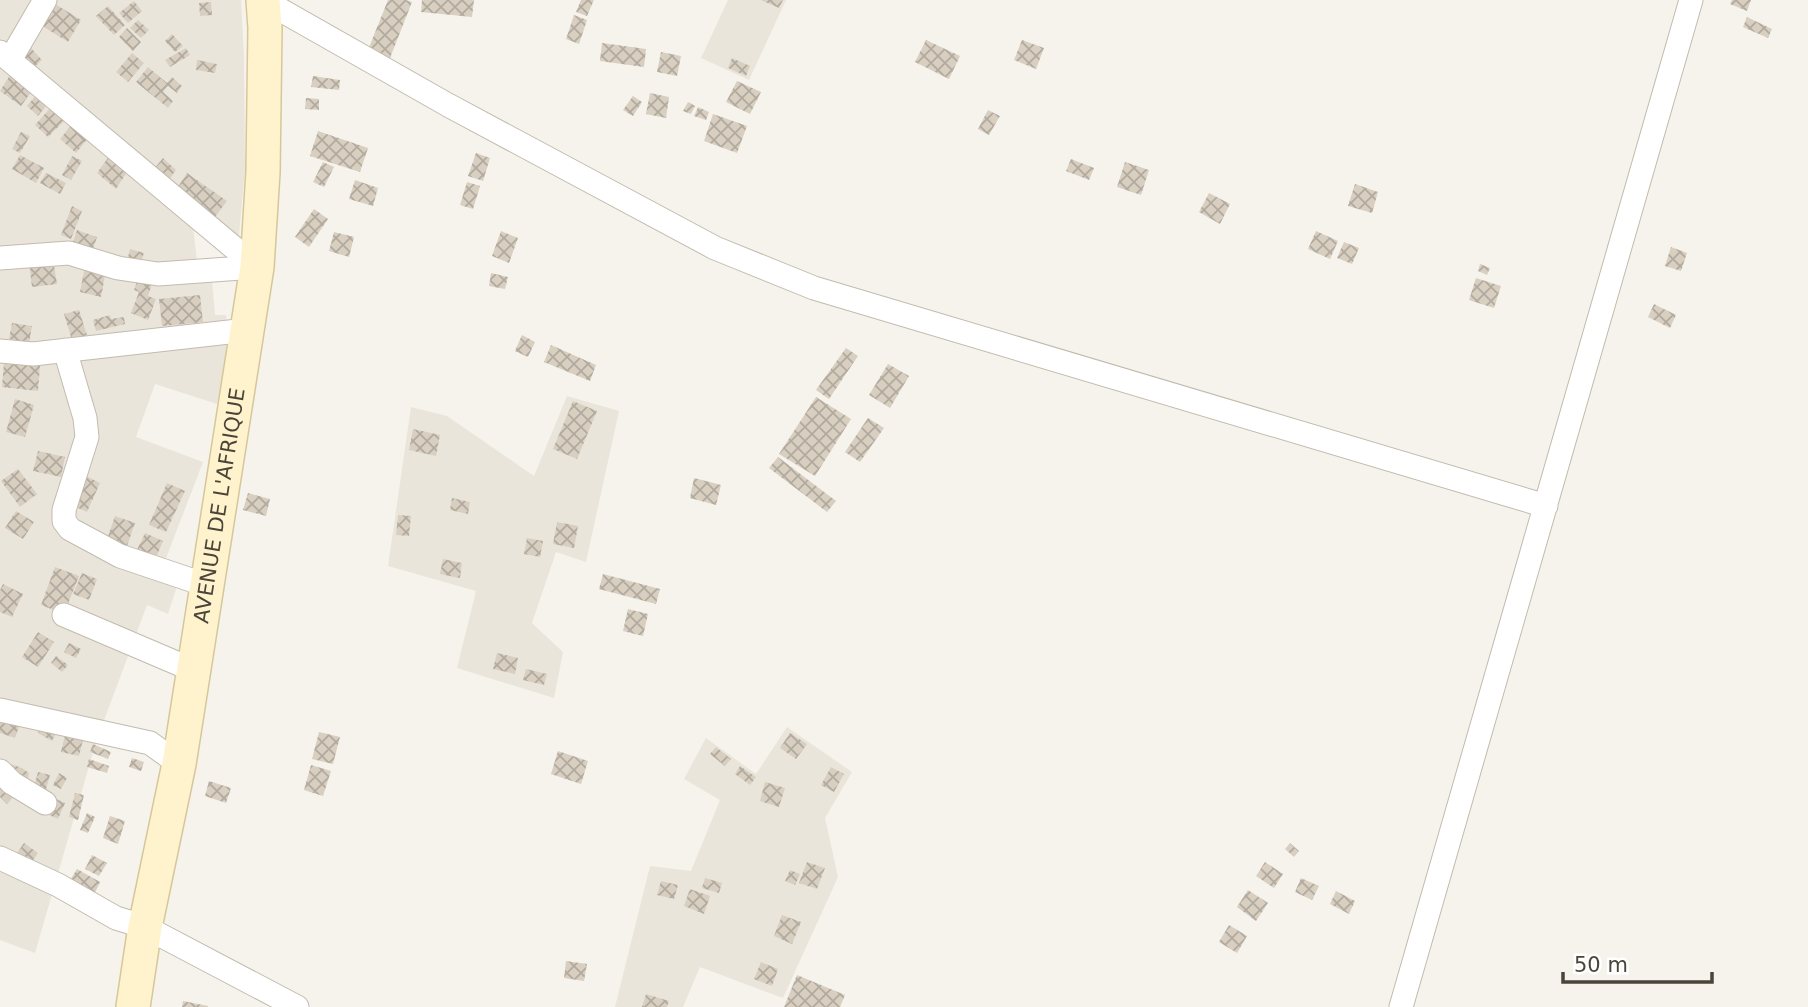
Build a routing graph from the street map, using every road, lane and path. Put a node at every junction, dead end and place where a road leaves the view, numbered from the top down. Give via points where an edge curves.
1 (45, 0) edge
2 (263, 0) edge
3 (1691, 0) edge
4 (5, 56) edge
5 (0, 258) edge
6 (257, 267) junction
7 (247, 330) junction
8 (65, 350) junction
9 (0, 351) edge
10 (1546, 506) junction
11 (206, 585) junction
12 (64, 615) dead end
13 (193, 670) junction
14 (0, 710) edge
15 (179, 764) junction
16 (0, 771) edge
17 (45, 803) dead end
18 (0, 858) edge
19 (145, 928) junction
20 (133, 1007) edge
21 (297, 1007) edge
22 (1401, 1007) edge

1 - 4 street
2 - 6 main road, AVENUE DE L'AFRIQUE via 263,172
2 - 10 street via 715,248 814,288
3 - 10 street
4 - 6 street
5 - 6 street via 69,253 158,274
6 - 7 main road, AVENUE DE L'AFRIQUE
7 - 8 street
7 - 11 main road, AVENUE DE L'AFRIQUE
8 - 9 street via 33,354
8 - 11 street via 87,437 64,521 70,529 120,556
10 - 22 street
11 - 13 main road, AVENUE DE L'AFRIQUE
12 - 13 street
13 - 15 main road, AVENUE DE L'AFRIQUE
14 - 15 street via 150,743
15 - 19 main road, AVENUE DE L'AFRIQUE
16 - 17 street
18 - 19 street via 116,918
19 - 20 main road, AVENUE DE L'AFRIQUE
19 - 21 street

